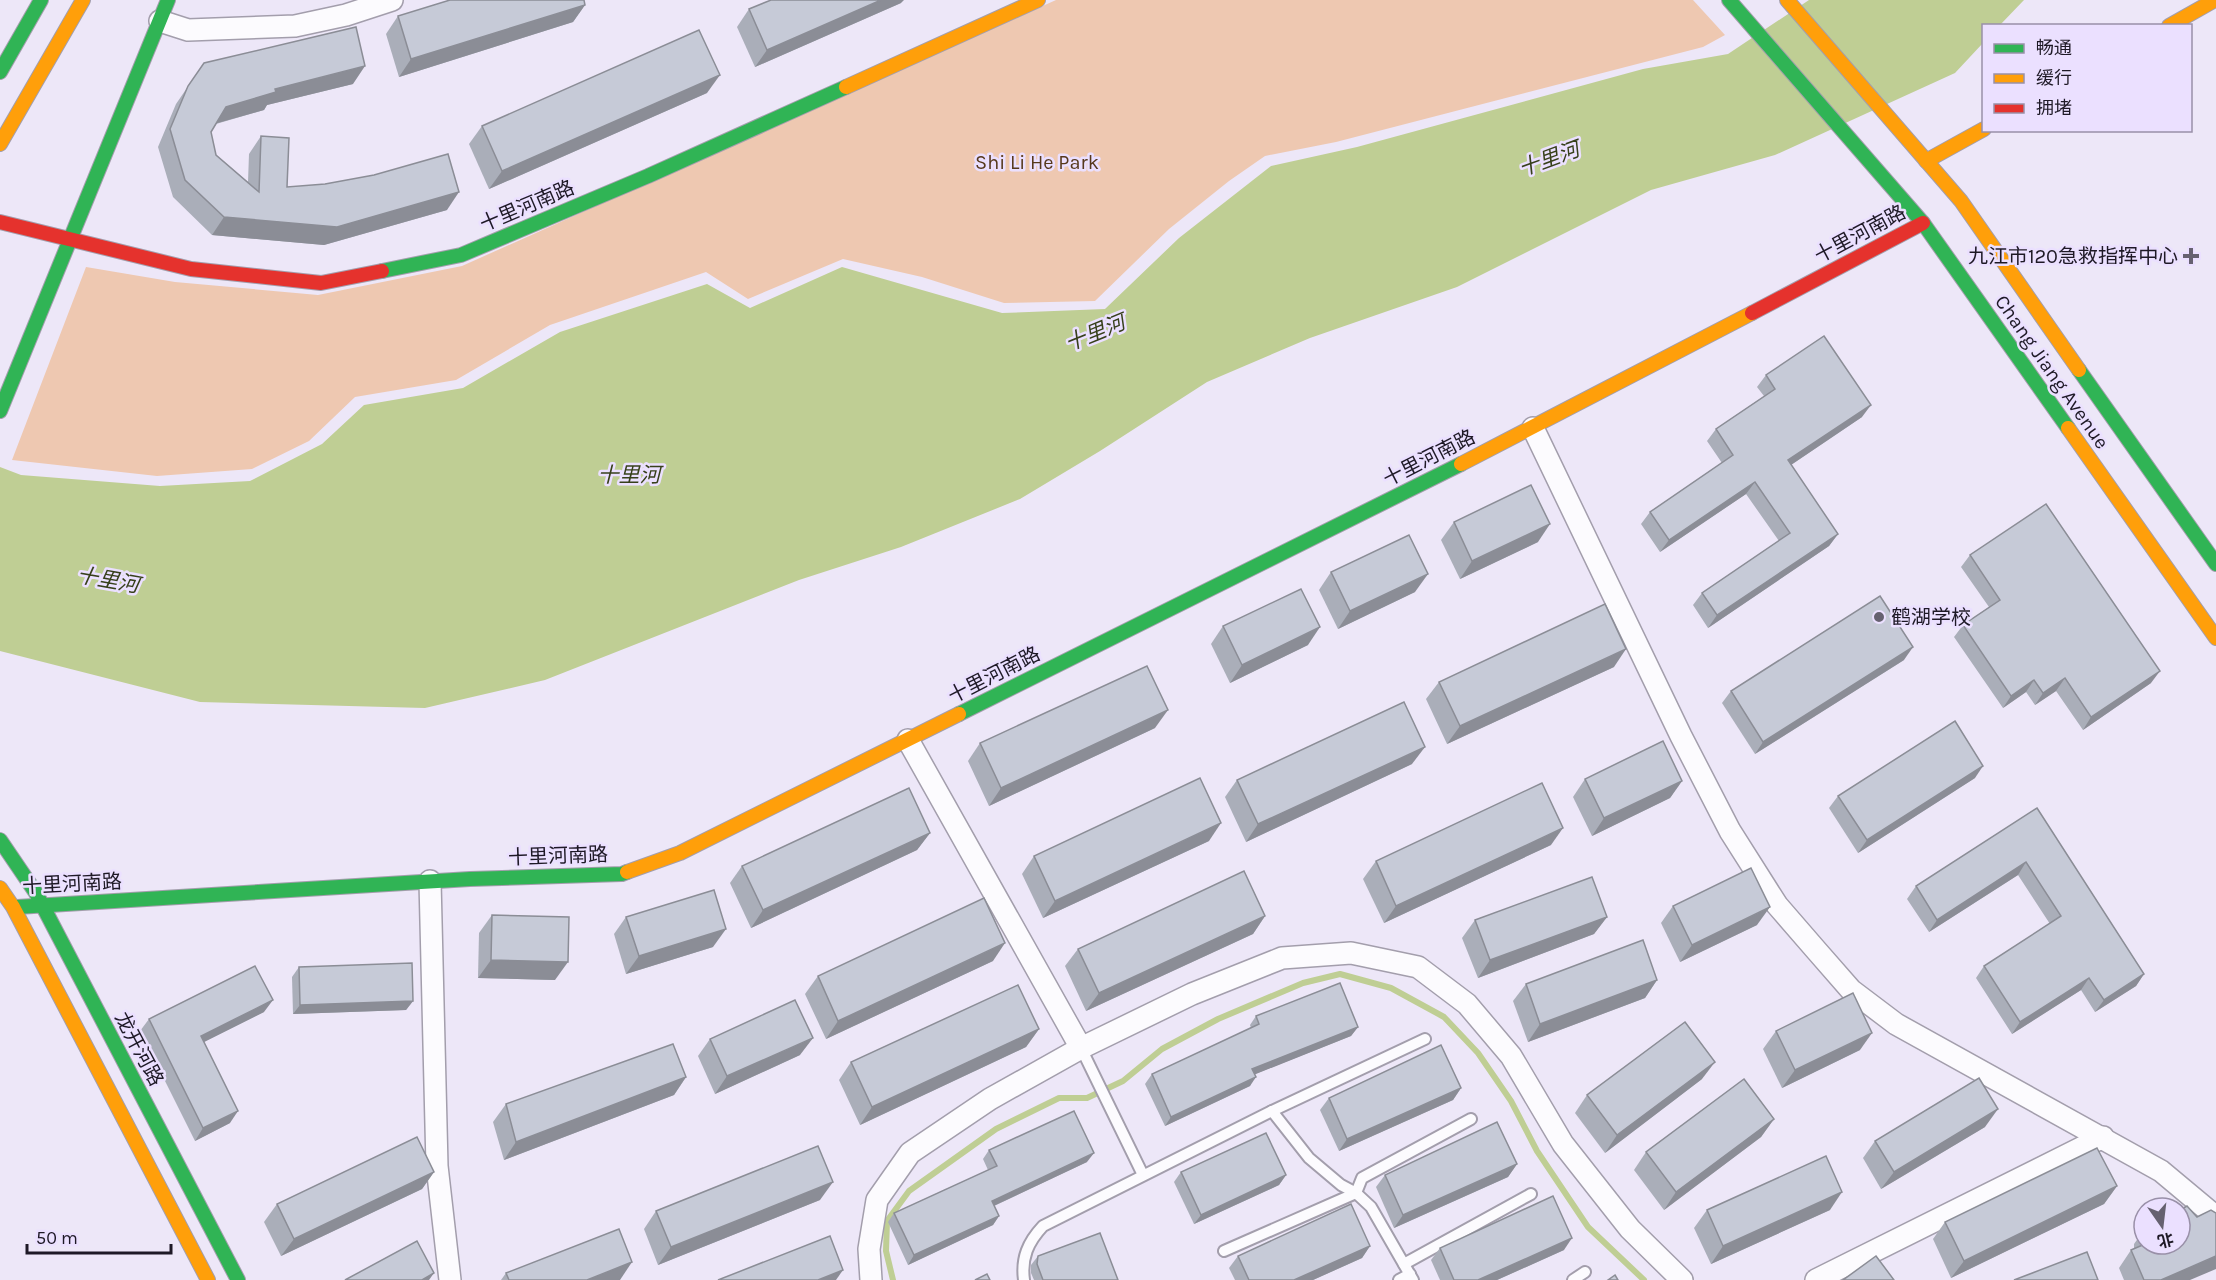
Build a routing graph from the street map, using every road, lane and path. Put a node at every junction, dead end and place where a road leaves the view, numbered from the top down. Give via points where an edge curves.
1 (41, 0) edge
2 (83, 0) edge
3 (168, 0) edge
4 (392, 0) edge
5 (1038, 0) edge
6 (1728, 0) edge
7 (1786, 0) edge
8 (2215, 0) edge
9 (160, 21) junction
10 (2173, 24) edge
11 (0, 72) edge
12 (1982, 130) edge
13 (0, 144) edge
14 (1926, 161) junction
15 (0, 222) edge
16 (1923, 222) junction
17 (71, 239) junction
18 (0, 411) edge
19 (1533, 428) junction
20 (2216, 564) edge
21 (2216, 638) edge
22 (908, 740) junction
23 (0, 840) edge
24 (430, 881) junction
25 (0, 888) edge
26 (42, 905) junction
27 (13, 907) junction
28 (1425, 1039) dead end
29 (1081, 1048) junction
30 (1272, 1111) junction
31 (1471, 1119) dead end
32 (2103, 1137) junction
33 (1143, 1175) junction
34 (1356, 1192) junction
35 (1531, 1194) dead end
36 (2216, 1217) edge
37 (1224, 1251) dead end
38 (1404, 1264) junction
39 (1584, 1272) dead end
40 (1412, 1277) edge
41 (208, 1280) edge
42 (238, 1280) edge
43 (450, 1280) edge
44 (871, 1280) edge
45 (1024, 1280) edge
46 (1399, 1280) edge
47 (1573, 1280) edge
48 (1682, 1280) edge
49 (1816, 1280) edge

1 - 11 street
2 - 13 street
3 - 9 street
4 - 9 street via 295,26 188,30
5 - 17 street, 十里河南路 via 648,176 461,255 321,283 191,269
6 - 16 street, Chang Jiang Avenue
7 - 14 street, Chang Jiang Avenue
8 - 10 street
9 - 17 street
12 - 14 street
14 - 20 street, Chang Jiang Avenue via 1961,201
15 - 17 street, 十里河南路
16 - 19 street, 十里河南路
16 - 21 street, Chang Jiang Avenue
17 - 18 street
19 - 22 street, 十里河南路
19 - 32 street via 1681,736 1730,831 1777,905 1851,990 1896,1024
22 - 24 street, 十里河南路 via 680,853 622,874
22 - 29 street
23 - 26 street, 龙开河路
24 - 26 street, 十里河南路
24 - 43 street via 437,1166
25 - 27 street
26 - 27 street, 十里河南路
26 - 42 street, 龙开河路
27 - 41 street
28 - 30 lane
29 - 33 lane
29 - 44 street via 990,1099 910,1153 877,1200 869,1249
29 - 48 street via 1192,994 1282,958 1352,953 1418,967 1467,1004 1511,1056 1563,1144 1630,1229
30 - 33 lane
30 - 34 lane via 1309,1158 1341,1185
31 - 34 lane via 1362,1178
32 - 36 street via 2161,1171
32 - 49 street
33 - 45 lane via 1043,1226 1030,1239
34 - 37 lane
34 - 38 lane via 1371,1207
35 - 38 lane
38 - 40 lane
39 - 47 lane
40 - 46 lane

